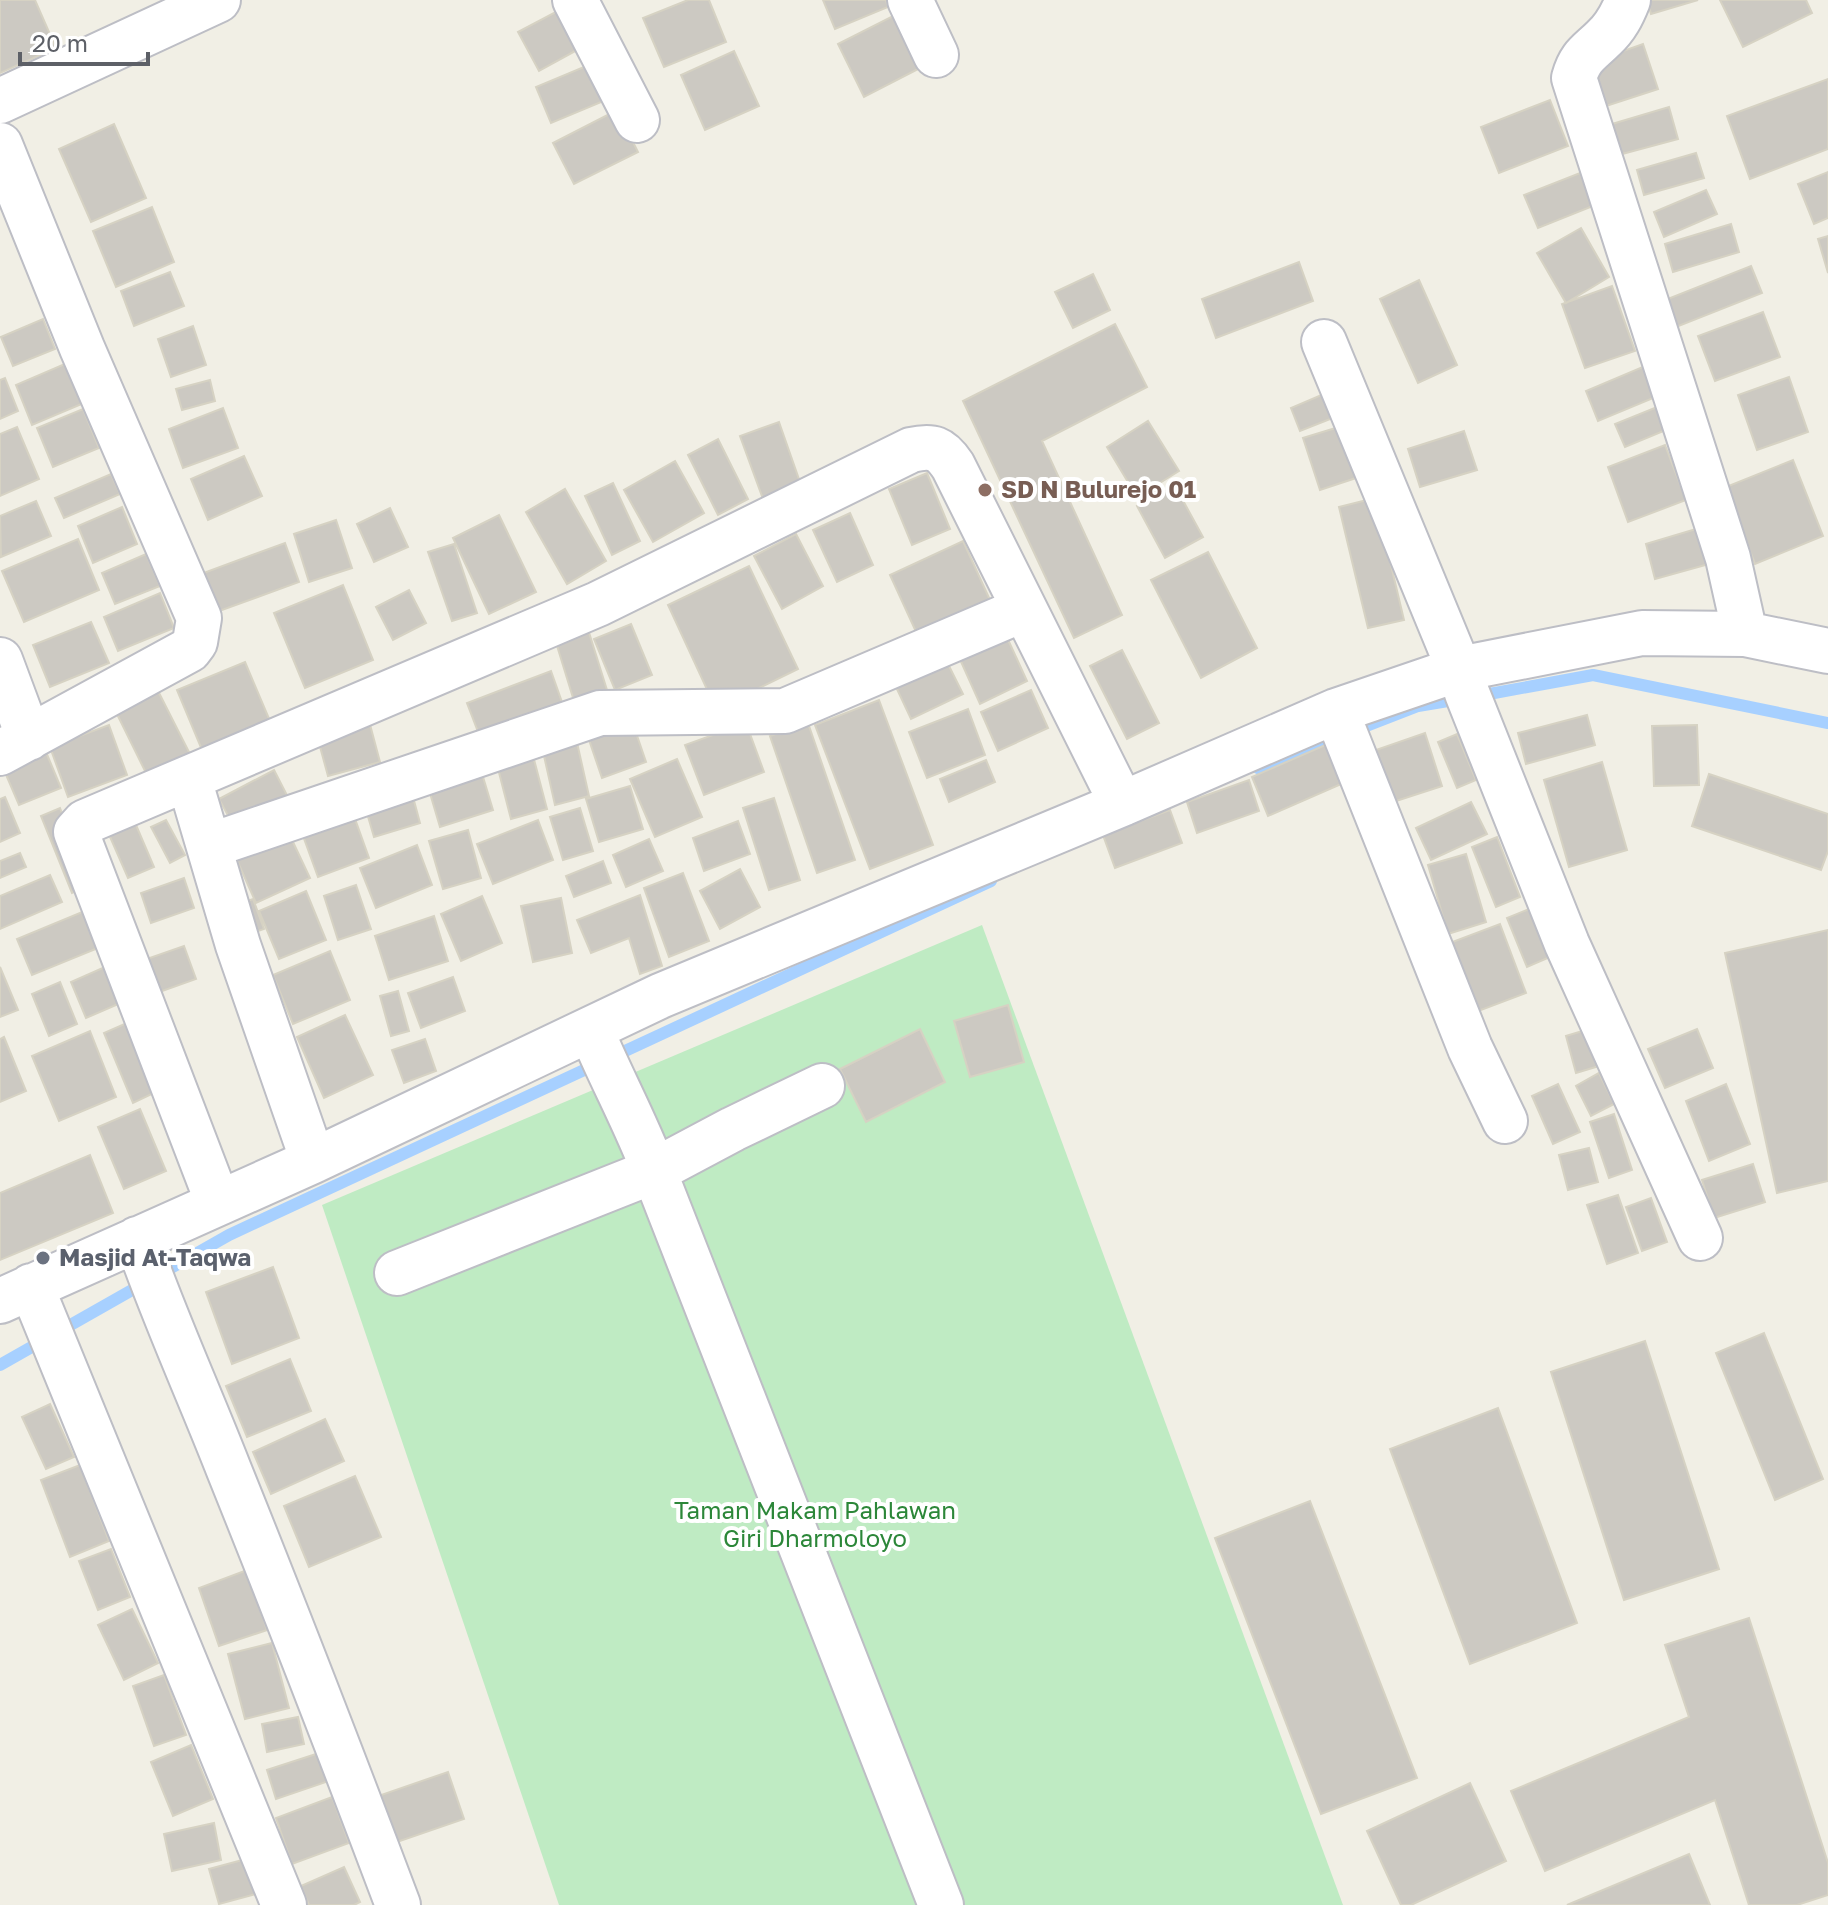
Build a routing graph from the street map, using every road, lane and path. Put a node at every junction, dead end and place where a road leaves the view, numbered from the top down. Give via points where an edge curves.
1 (218, 0) edge
2 (575, 0) edge
3 (910, 0) edge
4 (1628, 0) edge
5 (936, 55) dead end
6 (0, 101) edge
7 (637, 120) dead end
8 (0, 145) edge
9 (1324, 342) dead end
10 (1024, 609) junction
11 (1745, 634) junction
12 (1828, 651) edge
13 (0, 660) edge
14 (1469, 697) junction
15 (1339, 722) junction
16 (14, 746) edge
17 (189, 779) junction
18 (1122, 804) junction
19 (209, 846) junction
20 (598, 1046) junction
21 (822, 1086) dead end
22 (1505, 1121) dead end
23 (313, 1161) junction
24 (654, 1171) junction
25 (218, 1203) junction
26 (1700, 1238) dead end
27 (137, 1239) junction
28 (397, 1273) dead end
29 (34, 1315) edge
30 (284, 1905) edge
31 (398, 1905) edge
32 (941, 1905) edge

1 - 6 street
2 - 7 street
3 - 5 street
4 - 11 street via 1604,39 1584,55 1574,78 1728,558
8 - 16 street via 199,618 189,650
9 - 14 street
10 - 17 street via 953,466 945,453 929,446 911,450 598,604
10 - 18 street
10 - 19 street via 785,711 600,713
11 - 12 street
11 - 14 street via 1642,633
13 - 16 street
14 - 15 street
14 - 26 street via 1567,944
15 - 18 street
15 - 22 street via 1470,1048
17 - 19 street
17 - 25 street via 85,822 76,832
18 - 20 street via 660,996
19 - 23 street
20 - 23 street
20 - 24 street
21 - 24 street
23 - 25 street
24 - 28 street
24 - 32 street
25 - 27 street
27 - 29 street
27 - 31 street
29 - 30 street

